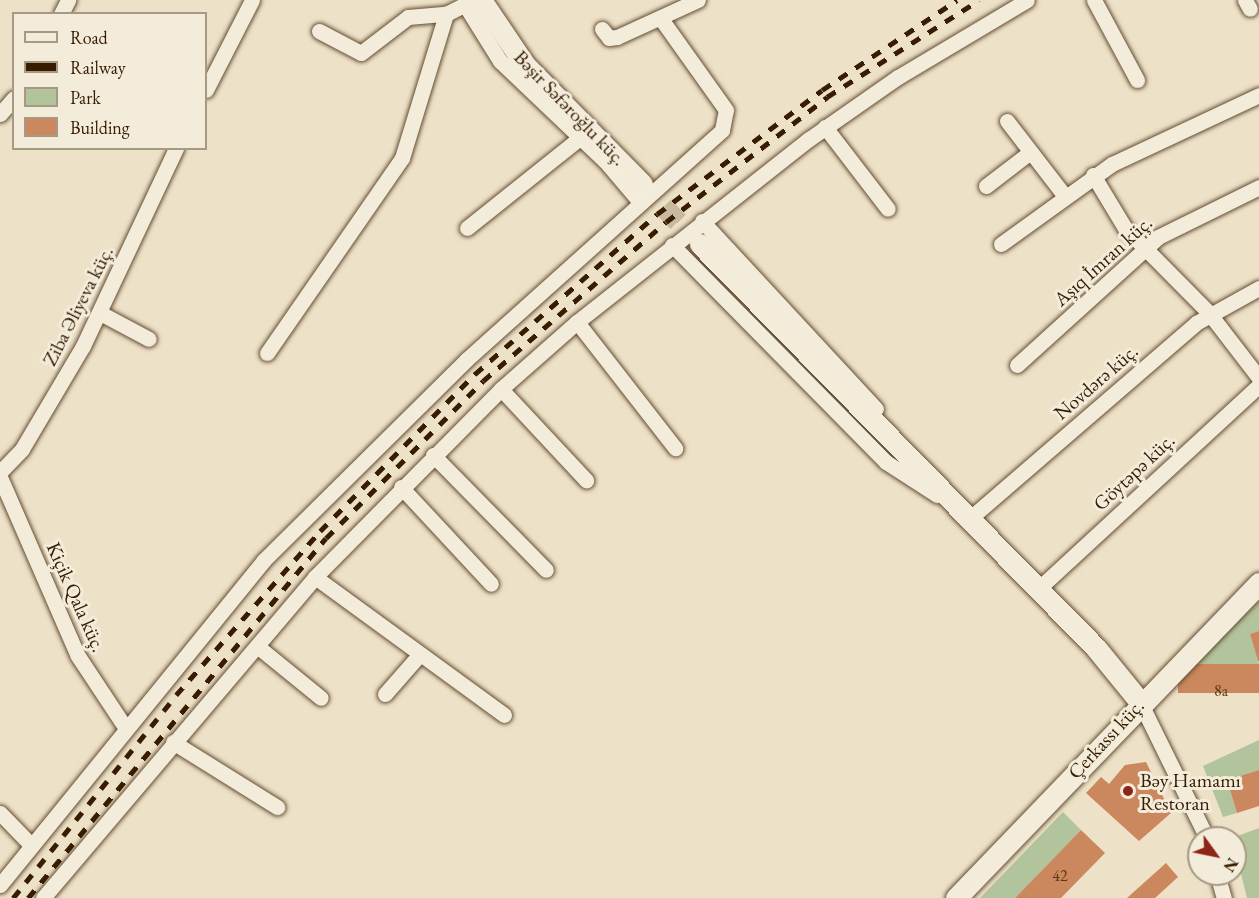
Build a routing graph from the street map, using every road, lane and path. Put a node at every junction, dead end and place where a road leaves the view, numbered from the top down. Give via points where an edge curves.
1 (252, 0) edge
2 (698, 0) edge
3 (1028, 0) edge
4 (1094, 0) edge
5 (473, 2) edge
6 (446, 14) junction
7 (661, 19) junction
8 (602, 29) dead end
9 (319, 31) dead end
10 (1137, 80) dead end
11 (207, 88) edge
12 (1259, 95) edge
13 (12, 100) edge
14 (0, 114) edge
15 (1007, 121) dead end
16 (825, 127) junction
17 (581, 137) junction
18 (175, 150) edge
19 (1029, 153) junction
20 (1093, 175) junction
21 (986, 186) dead end
22 (1259, 187) edge
23 (641, 193) junction
24 (1064, 195) junction
25 (888, 209) dead end
26 (702, 221) junction
27 (467, 228) dead end
28 (700, 244) tunnel mouth
29 (1001, 244) dead end
30 (672, 245) junction
31 (1143, 248) junction
32 (1259, 288) edge
33 (100, 313) junction
34 (1209, 313) junction
35 (577, 322) junction
36 (149, 339) dead end
37 (267, 353) dead end
38 (1017, 365) dead end
39 (1259, 378) edge
40 (1259, 385) edge
41 (501, 389) junction
42 (675, 448) dead end
43 (433, 454) junction
44 (0, 475) edge
45 (586, 480) dead end
46 (401, 487) junction
47 (948, 501) junction
48 (968, 520) junction
49 (546, 570) dead end
50 (315, 578) junction
51 (1259, 583) edge
52 (491, 584) dead end
53 (1037, 590) junction
54 (256, 646) junction
55 (420, 654) junction
56 (385, 694) dead end
57 (321, 698) dead end
58 (1140, 702) junction
59 (504, 715) dead end
60 (125, 727) junction
61 (173, 742) junction
62 (277, 807) dead end
63 (0, 813) edge
64 (1201, 826) edge
65 (31, 845) junction
66 (0, 885) edge
67 (43, 898) edge
68 (956, 898) edge

1 - 11 street
2 - 7 street
3 - 16 street
4 - 10 street
5 - 6 street
5 - 17 street via 501,61
5 - 23 street, Bəşir Səfəroğlu küç.
6 - 9 street via 408,17 361,53
6 - 37 street via 402,158
7 - 8 street via 618,37 609,38
7 - 23 street via 712,85 726,120 714,139
12 - 20 street
13 - 14 street
15 - 19 street
16 - 25 street
16 - 26 street via 748,191
17 - 23 street
17 - 27 street
18 - 33 street, Ziba Əliyeva küç.
19 - 21 street
19 - 24 street
20 - 24 street
20 - 31 street
22 - 31 street, Aşıq İmran küç.
23 - 60 street via 280,543
24 - 29 street
26 - 30 street
26 - 47 street via 906,442
28 - 47 street
30 - 35 street
30 - 47 street via 885,462
31 - 34 street
31 - 38 street, Aşıq İmran küç.
32 - 34 street, Novdərə küç.
33 - 36 street
33 - 44 street, Ziba Əliyeva küç. via 33,432
34 - 39 street
34 - 48 street, Novdərə küç.
35 - 41 street
35 - 42 street
40 - 53 street, Göytəpə küç.
41 - 43 street
41 - 45 street
43 - 46 street
43 - 49 street
44 - 60 street, Kiçik Qala küç. via 78,656
46 - 50 street
46 - 52 street
47 - 48 street
48 - 53 street
50 - 54 street
50 - 55 street
51 - 58 street, Çerkassı küç.
53 - 58 street via 1110,663
54 - 57 street
54 - 61 street
55 - 56 street
55 - 59 street
58 - 64 street
58 - 68 street, Çerkassı küç.
60 - 65 street
61 - 62 street
61 - 67 street
63 - 65 street
65 - 66 street

